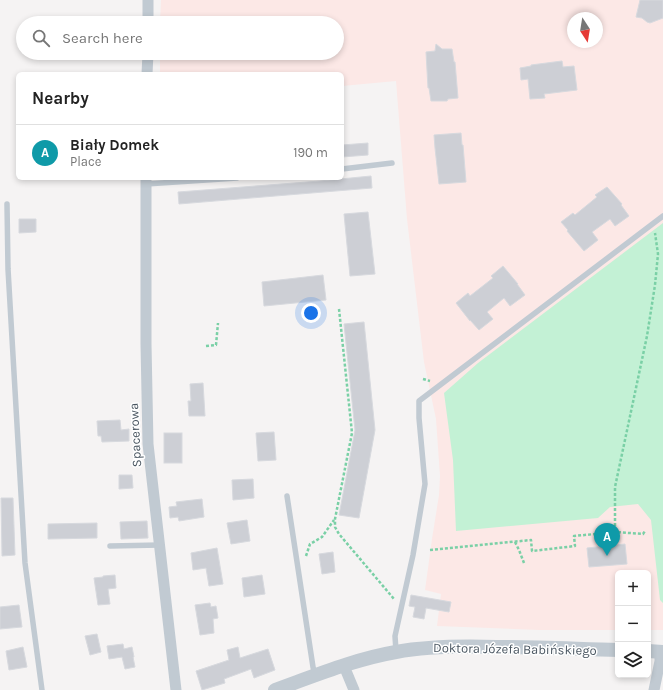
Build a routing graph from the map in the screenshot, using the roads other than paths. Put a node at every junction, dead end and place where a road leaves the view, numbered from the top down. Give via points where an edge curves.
1 (148, 0) edge
2 (148, 16) edge
3 (148, 60) edge
4 (148, 72) edge
5 (392, 163) dead end
6 (344, 169) edge
7 (176, 180) edge
8 (146, 181) edge
9 (7, 204) dead end
10 (663, 216) edge
11 (287, 496) dead end
12 (160, 545) junction
13 (110, 546) dead end
14 (615, 650) edge
15 (396, 652) junction
16 (657, 652) edge
17 (344, 666) junction
18 (315, 676) junction
19 (42, 690) edge
20 (176, 690) edge
21 (275, 690) edge
22 (354, 690) edge
23 (654, 690) edge

1 - 2 street
3 - 4 street
5 - 6 lane
7 - 8 lane
8 - 12 street, Spacerowa via 148,444
9 - 19 lane via 8,269 25,563
10 - 15 lane via 419,401 425,484 395,636
11 - 18 lane
12 - 13 lane
12 - 20 street, Spacerowa
14 - 15 street, Doktora Józefa Babińskiego via 464,646
15 - 17 street, Doktora Józefa Babińskiego
16 - 23 street via 660,661
17 - 18 street, Doktora Józefa Babińskiego
17 - 22 street
18 - 21 street, Doktora Józefa Babińskiego

